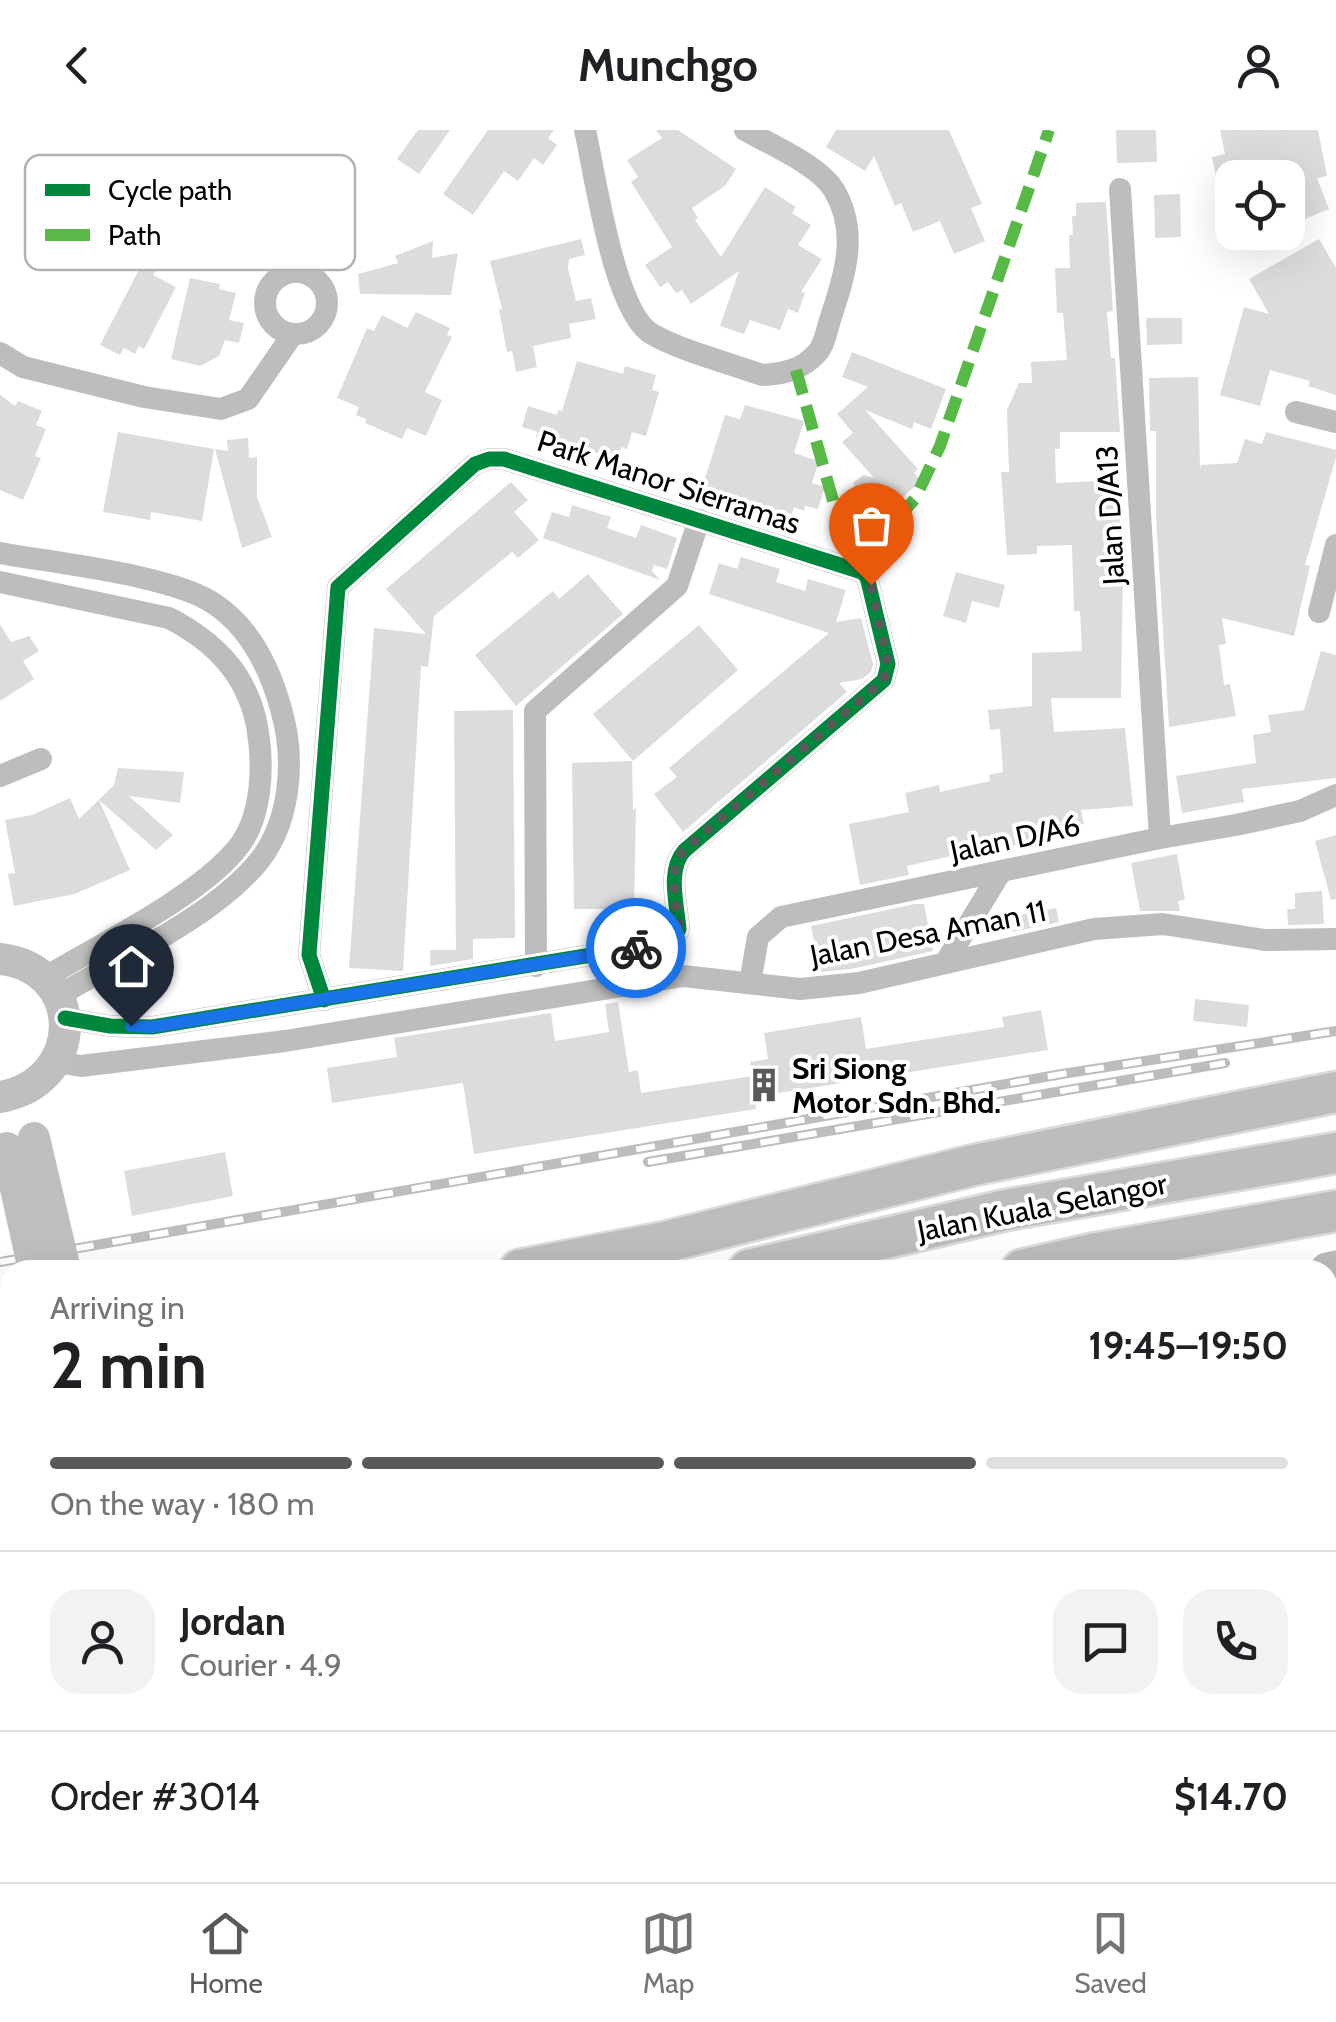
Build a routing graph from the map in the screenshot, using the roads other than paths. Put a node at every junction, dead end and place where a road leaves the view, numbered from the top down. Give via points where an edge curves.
1 (586, 130) edge
2 (745, 130) edge
3 (1120, 190) dead end
4 (293, 334) dead end
5 (0, 353) edge
6 (1296, 412) dead end
7 (1336, 422) edge
8 (699, 520) junction
9 (1336, 545) edge
10 (0, 553) edge
11 (0, 582) edge
12 (1318, 612) dead end
13 (41, 759) dead end
14 (0, 776) edge
15 (1336, 795) edge
16 (1160, 838) junction
17 (1000, 873) junction
18 (1336, 939) edge
19 (0, 960) edge
20 (947, 960) junction
21 (536, 966) junction
22 (750, 983) junction
23 (56, 997) junction
24 (324, 1000) junction
25 (46, 1074) junction
26 (1336, 1092) edge
27 (0, 1098) edge
28 (1336, 1109) edge
29 (14, 1140) edge
30 (1336, 1153) edge
31 (1336, 1178) edge
32 (1006, 1210) junction
33 (1336, 1211) edge
34 (32, 1260) edge
35 (60, 1260) edge
36 (570, 1260) edge
37 (793, 1260) edge
38 (906, 1260) edge
39 (1066, 1260) edge

1 - 2 street via 619,279 635,319 651,334 762,375 781,374 820,351 846,270 848,229 824,176
3 - 16 street, Jalan D/A13
4 - 5 street via 248,400 220,409 144,398 23,367
6 - 7 street
8 - 21 street via 677,586 535,710
8 - 21 street, Park Manor Sierramas via 862,572 871,585 888,672 677,860 675,937
8 - 24 street, Park Manor Sierramas via 489,458 345,578 336,600 309,954
9 - 12 street
10 - 23 street via 159,582 212,602 258,650 287,730 284,812 256,866 219,898
11 - 23 street via 169,618 194,632 238,675 259,738 256,801 237,850
13 - 14 street
15 - 16 street, Jalan D/A6 via 1300,810
16 - 17 street, Jalan D/A6
17 - 20 street
17 - 22 street, Jalan D/A6 via 781,916 758,937
18 - 20 street, Jalan Desa Aman 11 via 1265,940 1163,924 1094,928
19 - 23 street via 26,966
20 - 22 street, Jalan Desa Aman 11 via 800,989
21 - 24 street, Park Manor Sierramas
22 - 25 street, Jalan Desa Aman 11 via 683,976
23 - 24 street, Park Manor Sierramas via 110,1026 152,1027
23 - 25 street via 64,1041
25 - 27 street
25 - 29 street
26 - 36 highway via 974,1165
28 - 32 highway via 1117,1150 1046,1176
29 - 34 street, bridge
29 - 35 street, bridge
30 - 32 highway, Jalan Kuala Selangor
31 - 38 highway, Jalan Kuala Selangor
32 - 37 highway, Jalan Kuala Selangor
33 - 39 highway

